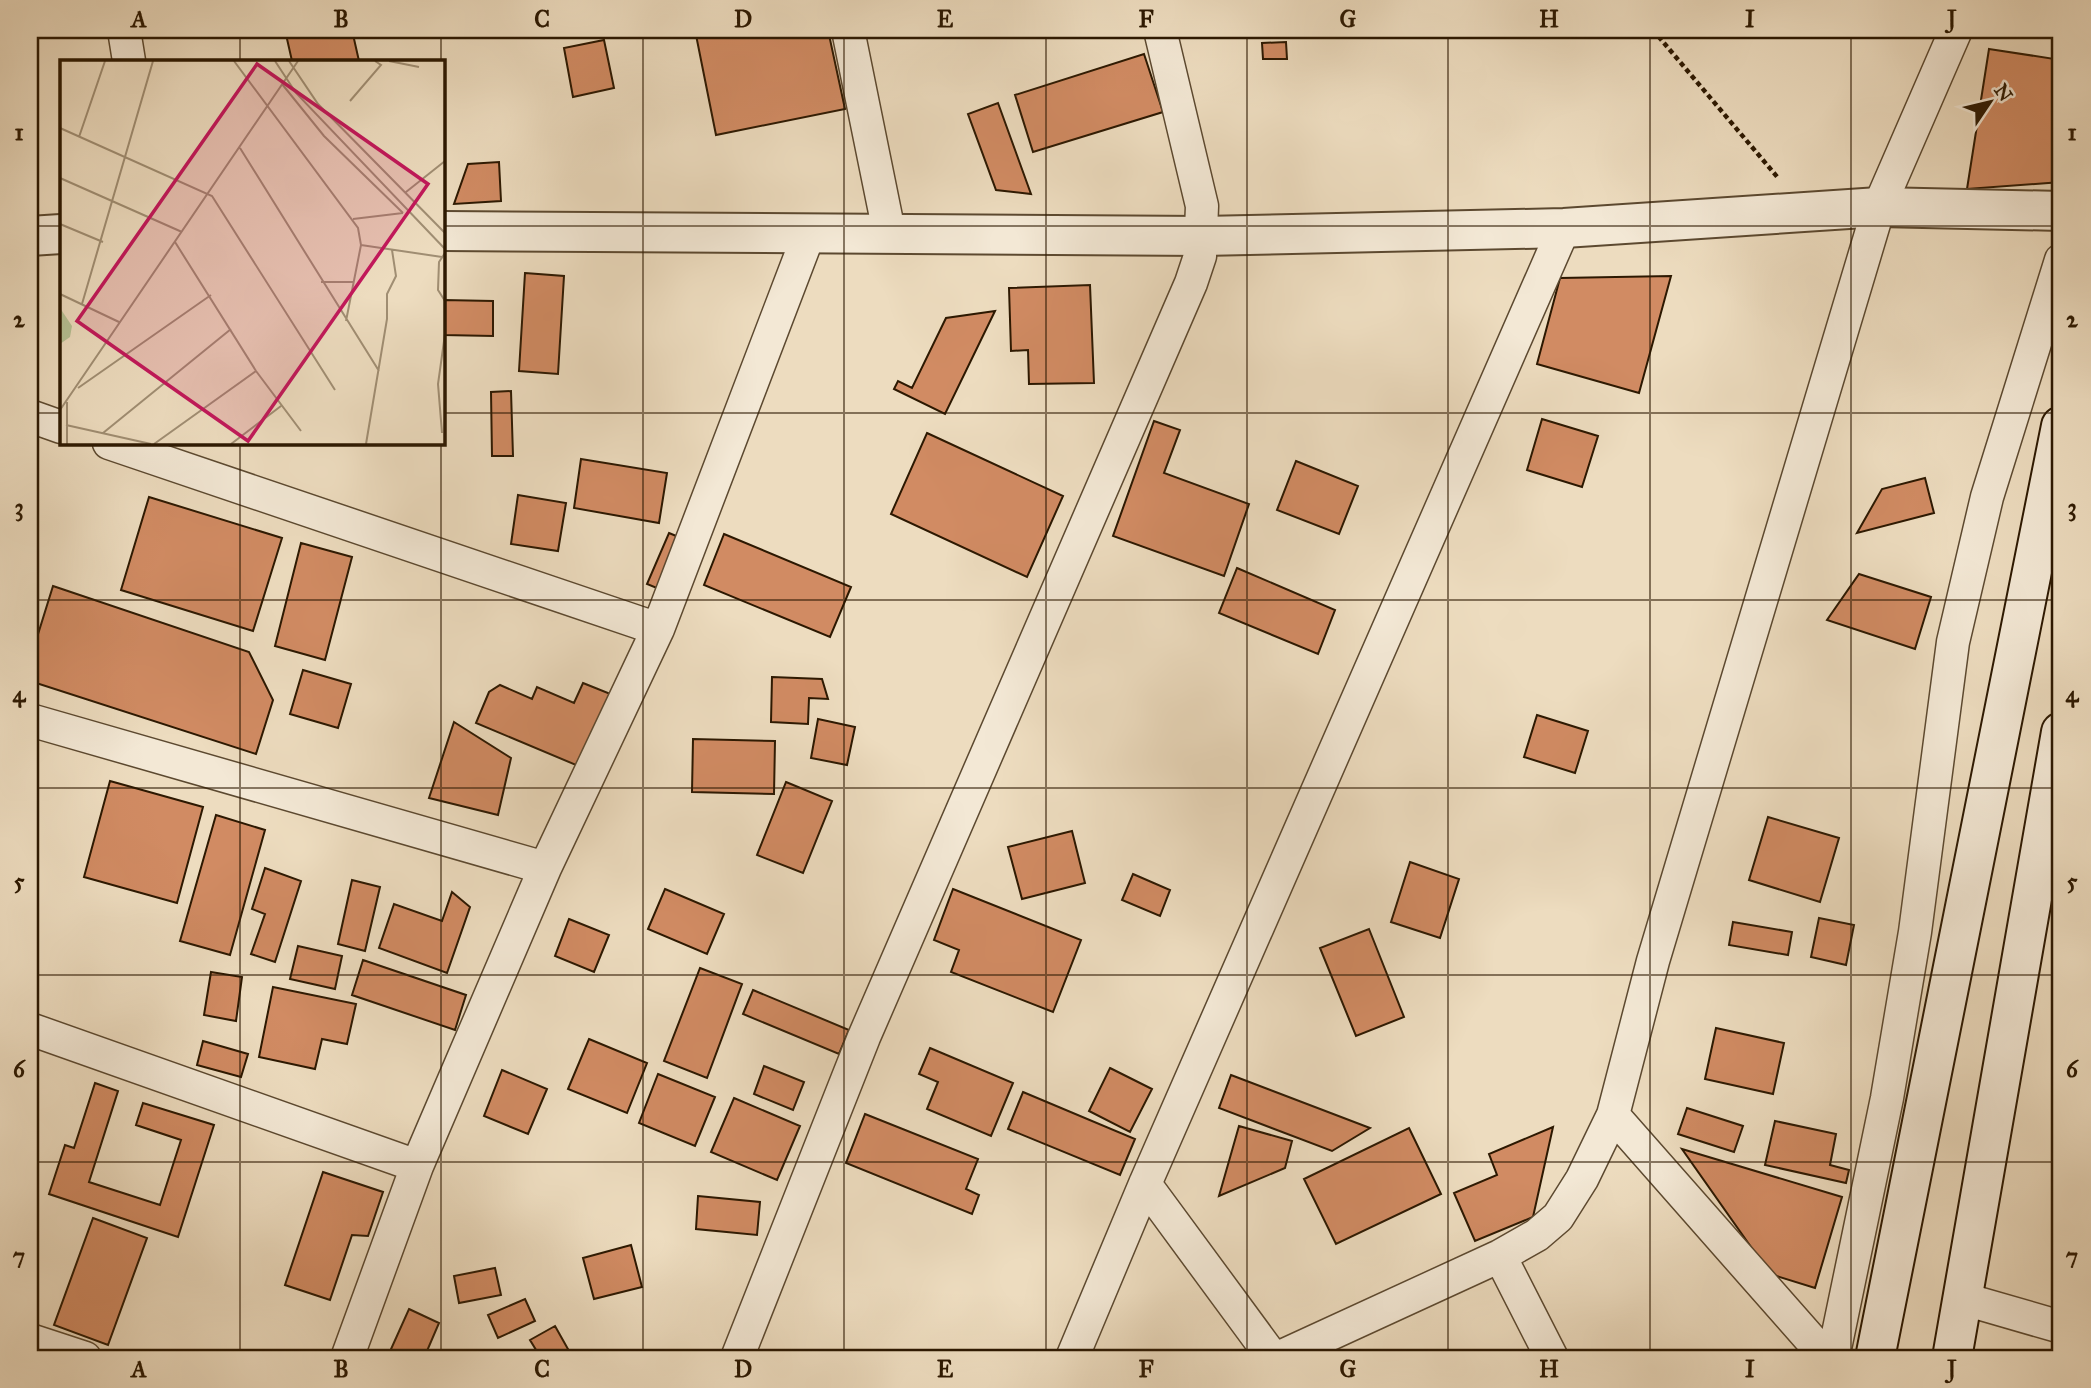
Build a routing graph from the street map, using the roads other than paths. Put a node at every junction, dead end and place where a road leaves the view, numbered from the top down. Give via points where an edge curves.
1 (124, 30) edge
2 (848, 30) edge
3 (1160, 30) edge
4 (1956, 30) edge
5 (129, 60) edge
6 (1880, 207) junction
7 (2061, 211) edge
8 (1564, 228) junction
9 (444, 231) edge
10 (810, 231) junction
11 (889, 232) junction
12 (60, 234) edge
13 (30, 236) edge
14 (1203, 236) junction
15 (2061, 260) edge
16 (30, 416) edge
17 (2061, 426) edge
18 (60, 427) edge
19 (112, 444) edge
20 (659, 629) junction
21 (30, 720) edge
22 (2061, 732) edge
23 (545, 868) junction
24 (30, 1029) edge
25 (1613, 1115) junction
26 (416, 1167) junction
27 (1145, 1184) junction
28 (1500, 1256) junction
29 (1964, 1299) junction
30 (2061, 1327) edge
31 (30, 1340) edge
32 (85, 1358) edge
33 (347, 1358) edge
34 (737, 1358) edge
35 (1072, 1358) edge
36 (1275, 1358) edge
37 (1552, 1358) edge
38 (1827, 1358) edge
39 (1833, 1358) edge
40 (1875, 1358) edge
41 (1952, 1358) edge

1 - 5 street
2 - 11 street
3 - 14 street via 1202,206
4 - 6 street
6 - 7 street
6 - 8 street
6 - 25 street via 1657,948
8 - 14 street
8 - 27 street
9 - 10 street
10 - 11 street
10 - 20 street
11 - 14 street
12 - 13 street
14 - 34 street via 1191,283 864,1037
15 - 39 street via 1987,497 1953,642 1915,932 1887,1098
16 - 18 street
17 - 40 street
19 - 20 street
20 - 23 street
21 - 23 street
22 - 29 street
23 - 26 street
24 - 26 street
25 - 28 street via 1558,1217
25 - 38 street
26 - 33 street
27 - 35 street
27 - 36 street
28 - 36 street
28 - 37 street
29 - 30 street
29 - 41 street
31 - 32 street

